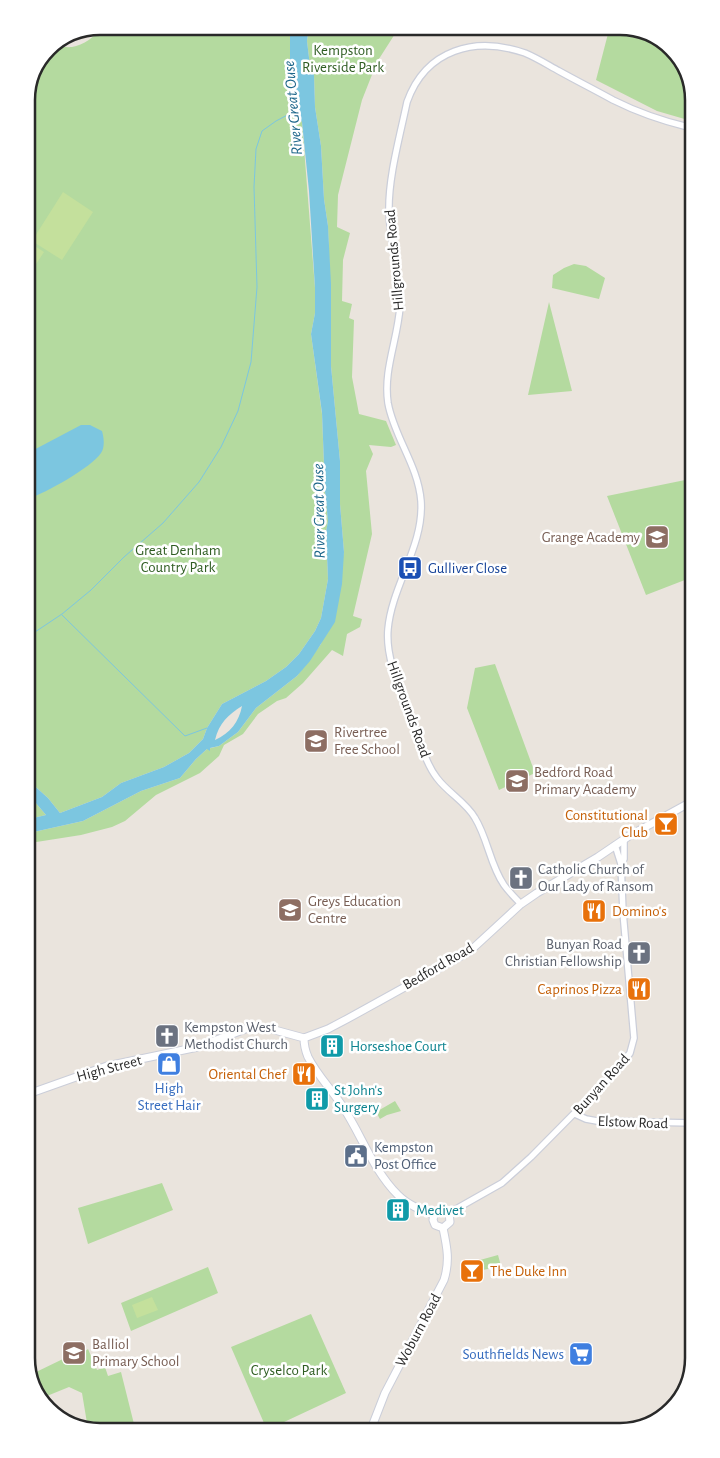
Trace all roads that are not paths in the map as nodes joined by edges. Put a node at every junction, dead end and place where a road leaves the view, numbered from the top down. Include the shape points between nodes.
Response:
1 (685, 126) edge
2 (685, 805) edge
3 (624, 839) junction
4 (615, 845) junction
5 (621, 864) junction
6 (521, 904) junction
7 (304, 1038) junction
8 (35, 1091) edge
9 (575, 1114) junction
10 (685, 1123) edge
11 (448, 1214) junction
12 (434, 1215) junction
13 (443, 1228) junction
14 (373, 1423) edge

1 - 6 street, Hillgrounds Road via 655,118 616,101 528,54 490,46 469,47 442,56 420,76 407,102 389,200 400,303 387,390 391,416 413,470 421,503 417,534 388,625 388,644 393,668 432,772 471,811 498,875
2 - 3 main road, Bedford Road
3 - 4 main road, Bedford Road
3 - 5 street, Bunyan Road
4 - 5 street, Bunyan Road
4 - 6 main road, Bedford Road
5 - 9 street, Bunyan Road via 633,1045 618,1068
6 - 7 main road, Bedford Road via 470,951 328,1029
7 - 8 main road, High Street via 271,1028 248,1028 191,1049 107,1066
7 - 12 main road via 304,1047 311,1062 344,1108 384,1179 404,1201
9 - 10 street, Elstow Road via 598,1121
9 - 11 street, Bunyan Road via 502,1183
11 - 12 main road via 442,1211
11 - 13 main road via 450,1222
12 - 13 main road via 435,1225
13 - 14 main road, Woburn Road via 449,1255 448,1269 385,1393

